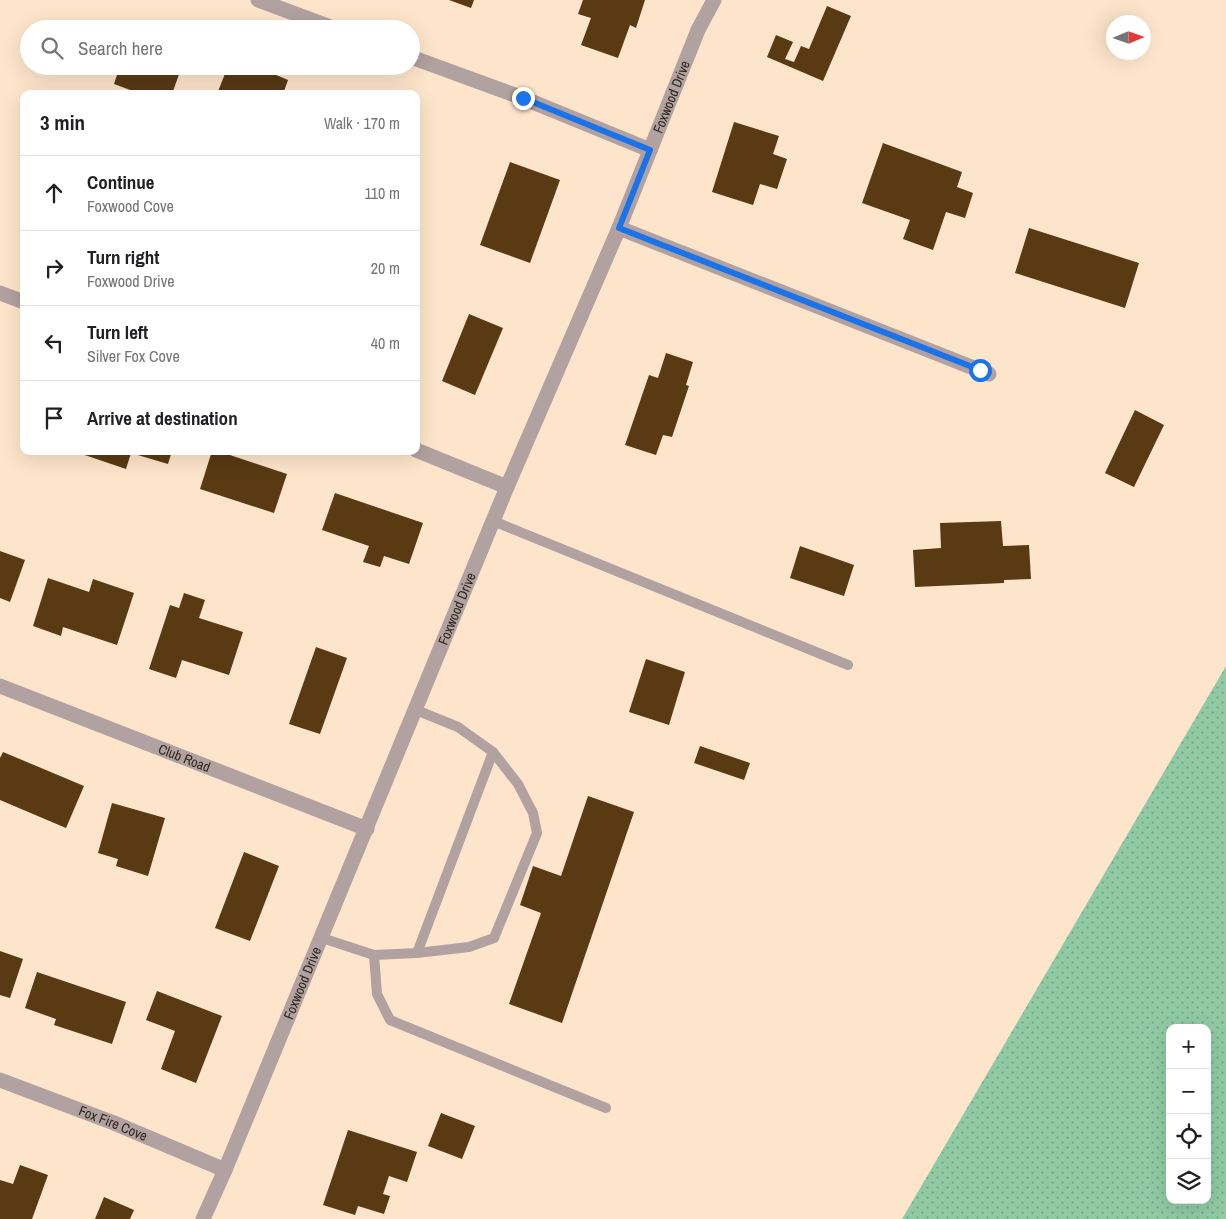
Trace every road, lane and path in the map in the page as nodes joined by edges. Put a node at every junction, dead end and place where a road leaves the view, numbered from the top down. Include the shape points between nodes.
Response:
1 (258, 0) edge
2 (714, 0) edge
3 (312, 20) edge
4 (420, 60) edge
5 (650, 150) junction
6 (619, 228) junction
7 (0, 293) edge
8 (20, 300) edge
9 (989, 374) dead end
10 (420, 452) edge
11 (507, 487) junction
12 (493, 521) junction
13 (848, 664) dead end
14 (0, 686) edge
15 (416, 710) junction
16 (493, 752) junction
17 (367, 829) junction
18 (322, 938) junction
19 (417, 953) junction
20 (374, 955) junction
21 (0, 1080) edge
22 (606, 1108) dead end
23 (225, 1170) junction
24 (203, 1219) edge

1 - 3 street
2 - 5 street, Foxwood Drive via 698,30
4 - 5 street
5 - 6 street, Foxwood Drive
6 - 9 street
6 - 11 street, Foxwood Drive
7 - 8 street
10 - 11 street
11 - 12 street, Foxwood Drive
12 - 13 lane
12 - 15 street, Foxwood Drive
14 - 17 street, Club Road
15 - 16 lane via 458,727
15 - 17 street, Foxwood Drive
16 - 19 lane
16 - 19 lane via 518,784 533,813 537,833 494,938 469,947
17 - 18 street, Foxwood Drive
18 - 20 lane
18 - 23 street, Foxwood Drive
19 - 20 lane
20 - 22 lane via 377,994 390,1020
21 - 23 street, Fox Fire Cove
23 - 24 street, Foxwood Drive

